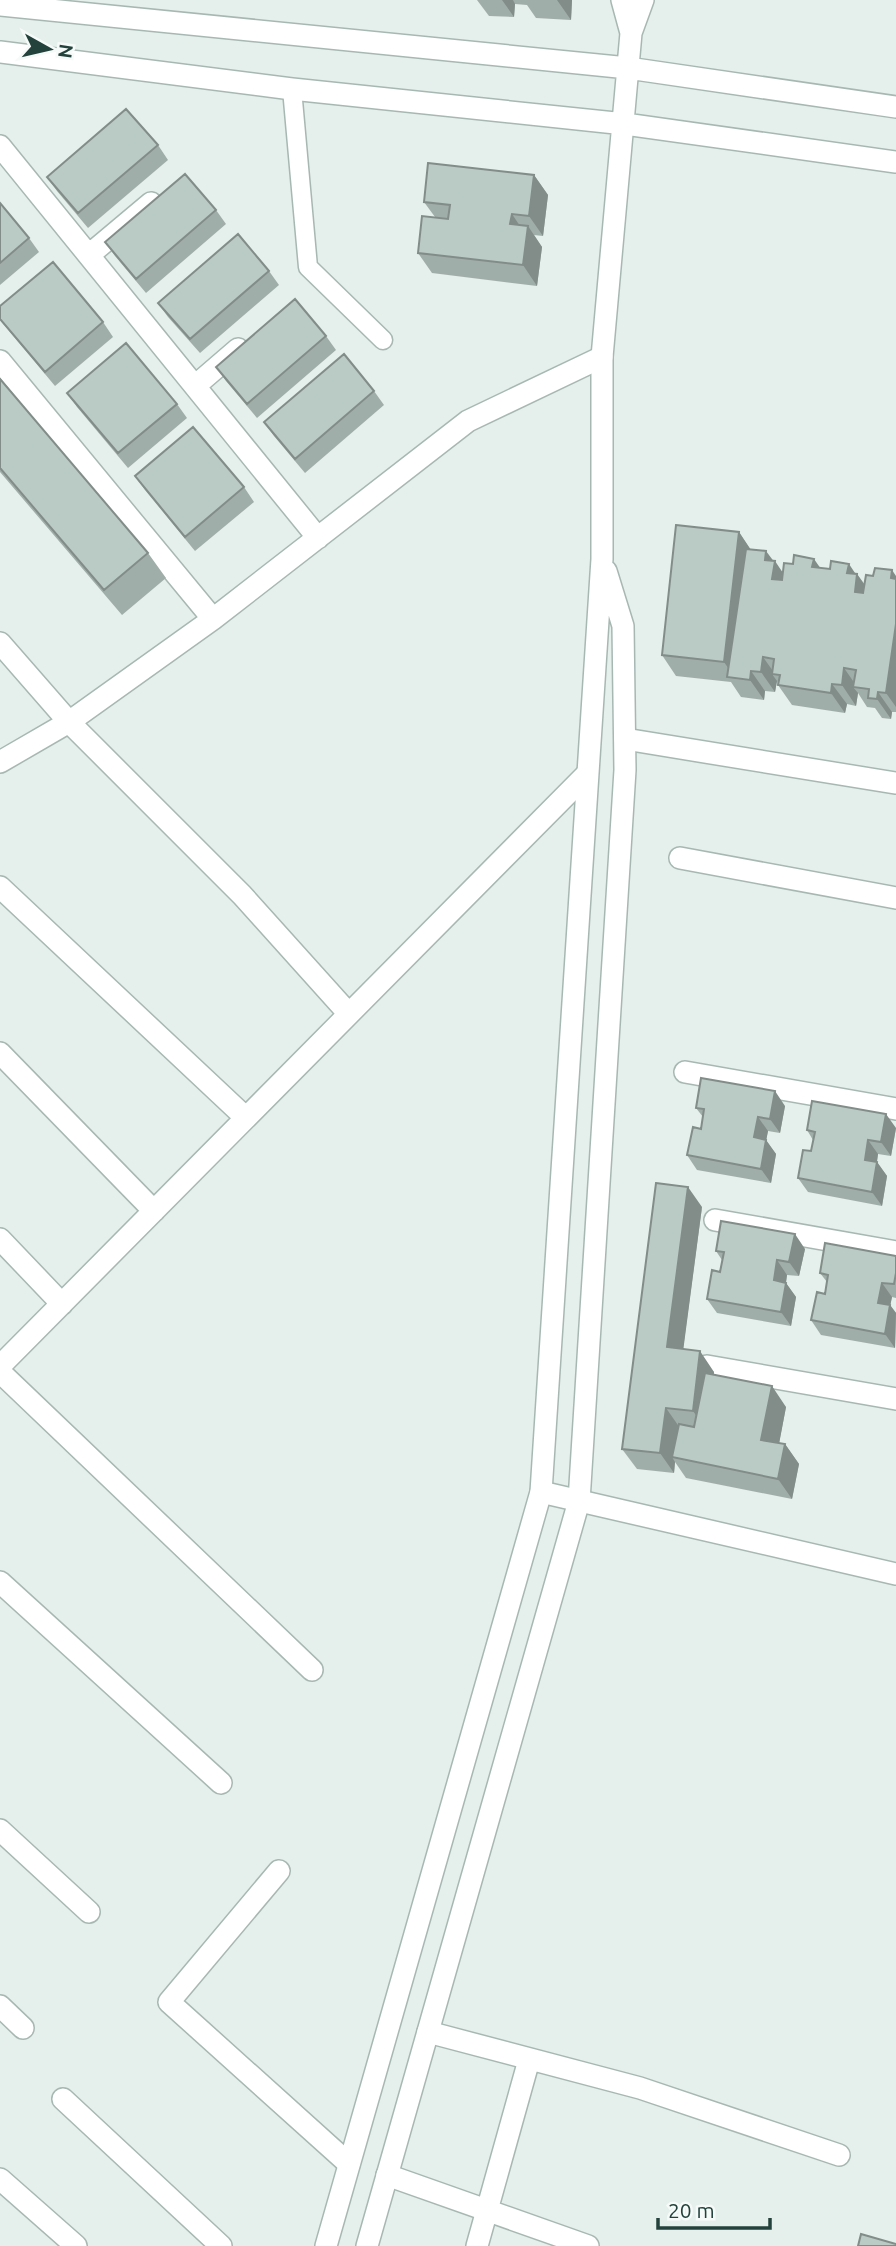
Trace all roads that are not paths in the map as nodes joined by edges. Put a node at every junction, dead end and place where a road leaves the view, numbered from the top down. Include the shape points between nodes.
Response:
1 (622, 0) edge
2 (643, 0) edge
3 (0, 5) edge
4 (631, 33) junction
5 (0, 52) edge
6 (628, 68) junction
7 (292, 89) junction
8 (896, 107) edge
9 (625, 124) junction
10 (0, 146) edge
11 (896, 162) edge
12 (160, 195) edge
13 (89, 255) junction
14 (251, 338) edge
15 (383, 340) dead end
16 (602, 357) junction
17 (0, 361) edge
18 (195, 386) junction
19 (318, 538) junction
20 (602, 559) junction
21 (213, 619) junction
22 (0, 643) edge
23 (69, 722) junction
24 (625, 739) junction
25 (0, 762) edge
26 (586, 775) junction
27 (895, 783) edge
28 (680, 858) dead end
29 (0, 887) edge
30 (896, 898) edge
31 (349, 1014) junction
32 (0, 1053) edge
33 (685, 1072) dead end
34 (896, 1109) edge
35 (246, 1118) junction
36 (154, 1211) junction
37 (715, 1220) dead end
38 (0, 1239) edge
39 (896, 1252) edge
40 (62, 1304) junction
41 (0, 1366) edge
42 (707, 1366) dead end
43 (0, 1372) edge
44 (896, 1399) edge
45 (541, 1492) junction
46 (579, 1501) junction
47 (896, 1574) edge
48 (0, 1582) edge
49 (312, 1670) dead end
50 (221, 1783) dead end
51 (0, 1830) edge
52 (279, 1871) dead end
53 (89, 1912) dead end
54 (0, 2006) edge
55 (23, 2028) dead end
56 (428, 2032) junction
57 (530, 2060) junction
58 (63, 2099) dead end
59 (839, 2155) dead end
60 (349, 2164) junction
61 (387, 2175) junction
62 (0, 2179) edge
63 (486, 2213) junction
64 (76, 2246) edge
65 (221, 2246) edge
66 (326, 2246) edge
67 (367, 2246) edge
68 (477, 2246) edge
69 (588, 2246) edge

1 - 4 street
2 - 4 street
3 - 6 street
4 - 6 street
5 - 7 street
6 - 8 street
6 - 9 street
7 - 9 street
7 - 15 lane via 308,267
9 - 11 street
9 - 16 street
10 - 13 street
12 - 13 street
13 - 18 street
14 - 18 street
16 - 19 street via 468,421
16 - 20 street
17 - 21 street
18 - 19 street
19 - 21 street
20 - 24 street via 623,626
20 - 26 street
21 - 23 street
22 - 23 street
23 - 25 street
23 - 31 street via 242,895
24 - 27 street
24 - 46 street
26 - 31 street
26 - 45 street
28 - 30 street
29 - 35 street
31 - 35 street
32 - 36 street
33 - 34 street
35 - 36 street
36 - 40 street
37 - 39 street
38 - 40 street
40 - 41 street
42 - 44 street
43 - 49 street
45 - 46 street
45 - 60 street
46 - 47 street
46 - 56 street
48 - 50 street
51 - 53 street
52 - 60 street via 169,2002
54 - 55 street
56 - 57 street
56 - 61 street
57 - 59 street via 640,2088
57 - 63 street
58 - 65 street
60 - 66 street
61 - 63 street
61 - 67 street
62 - 64 street
63 - 68 street
63 - 69 street

